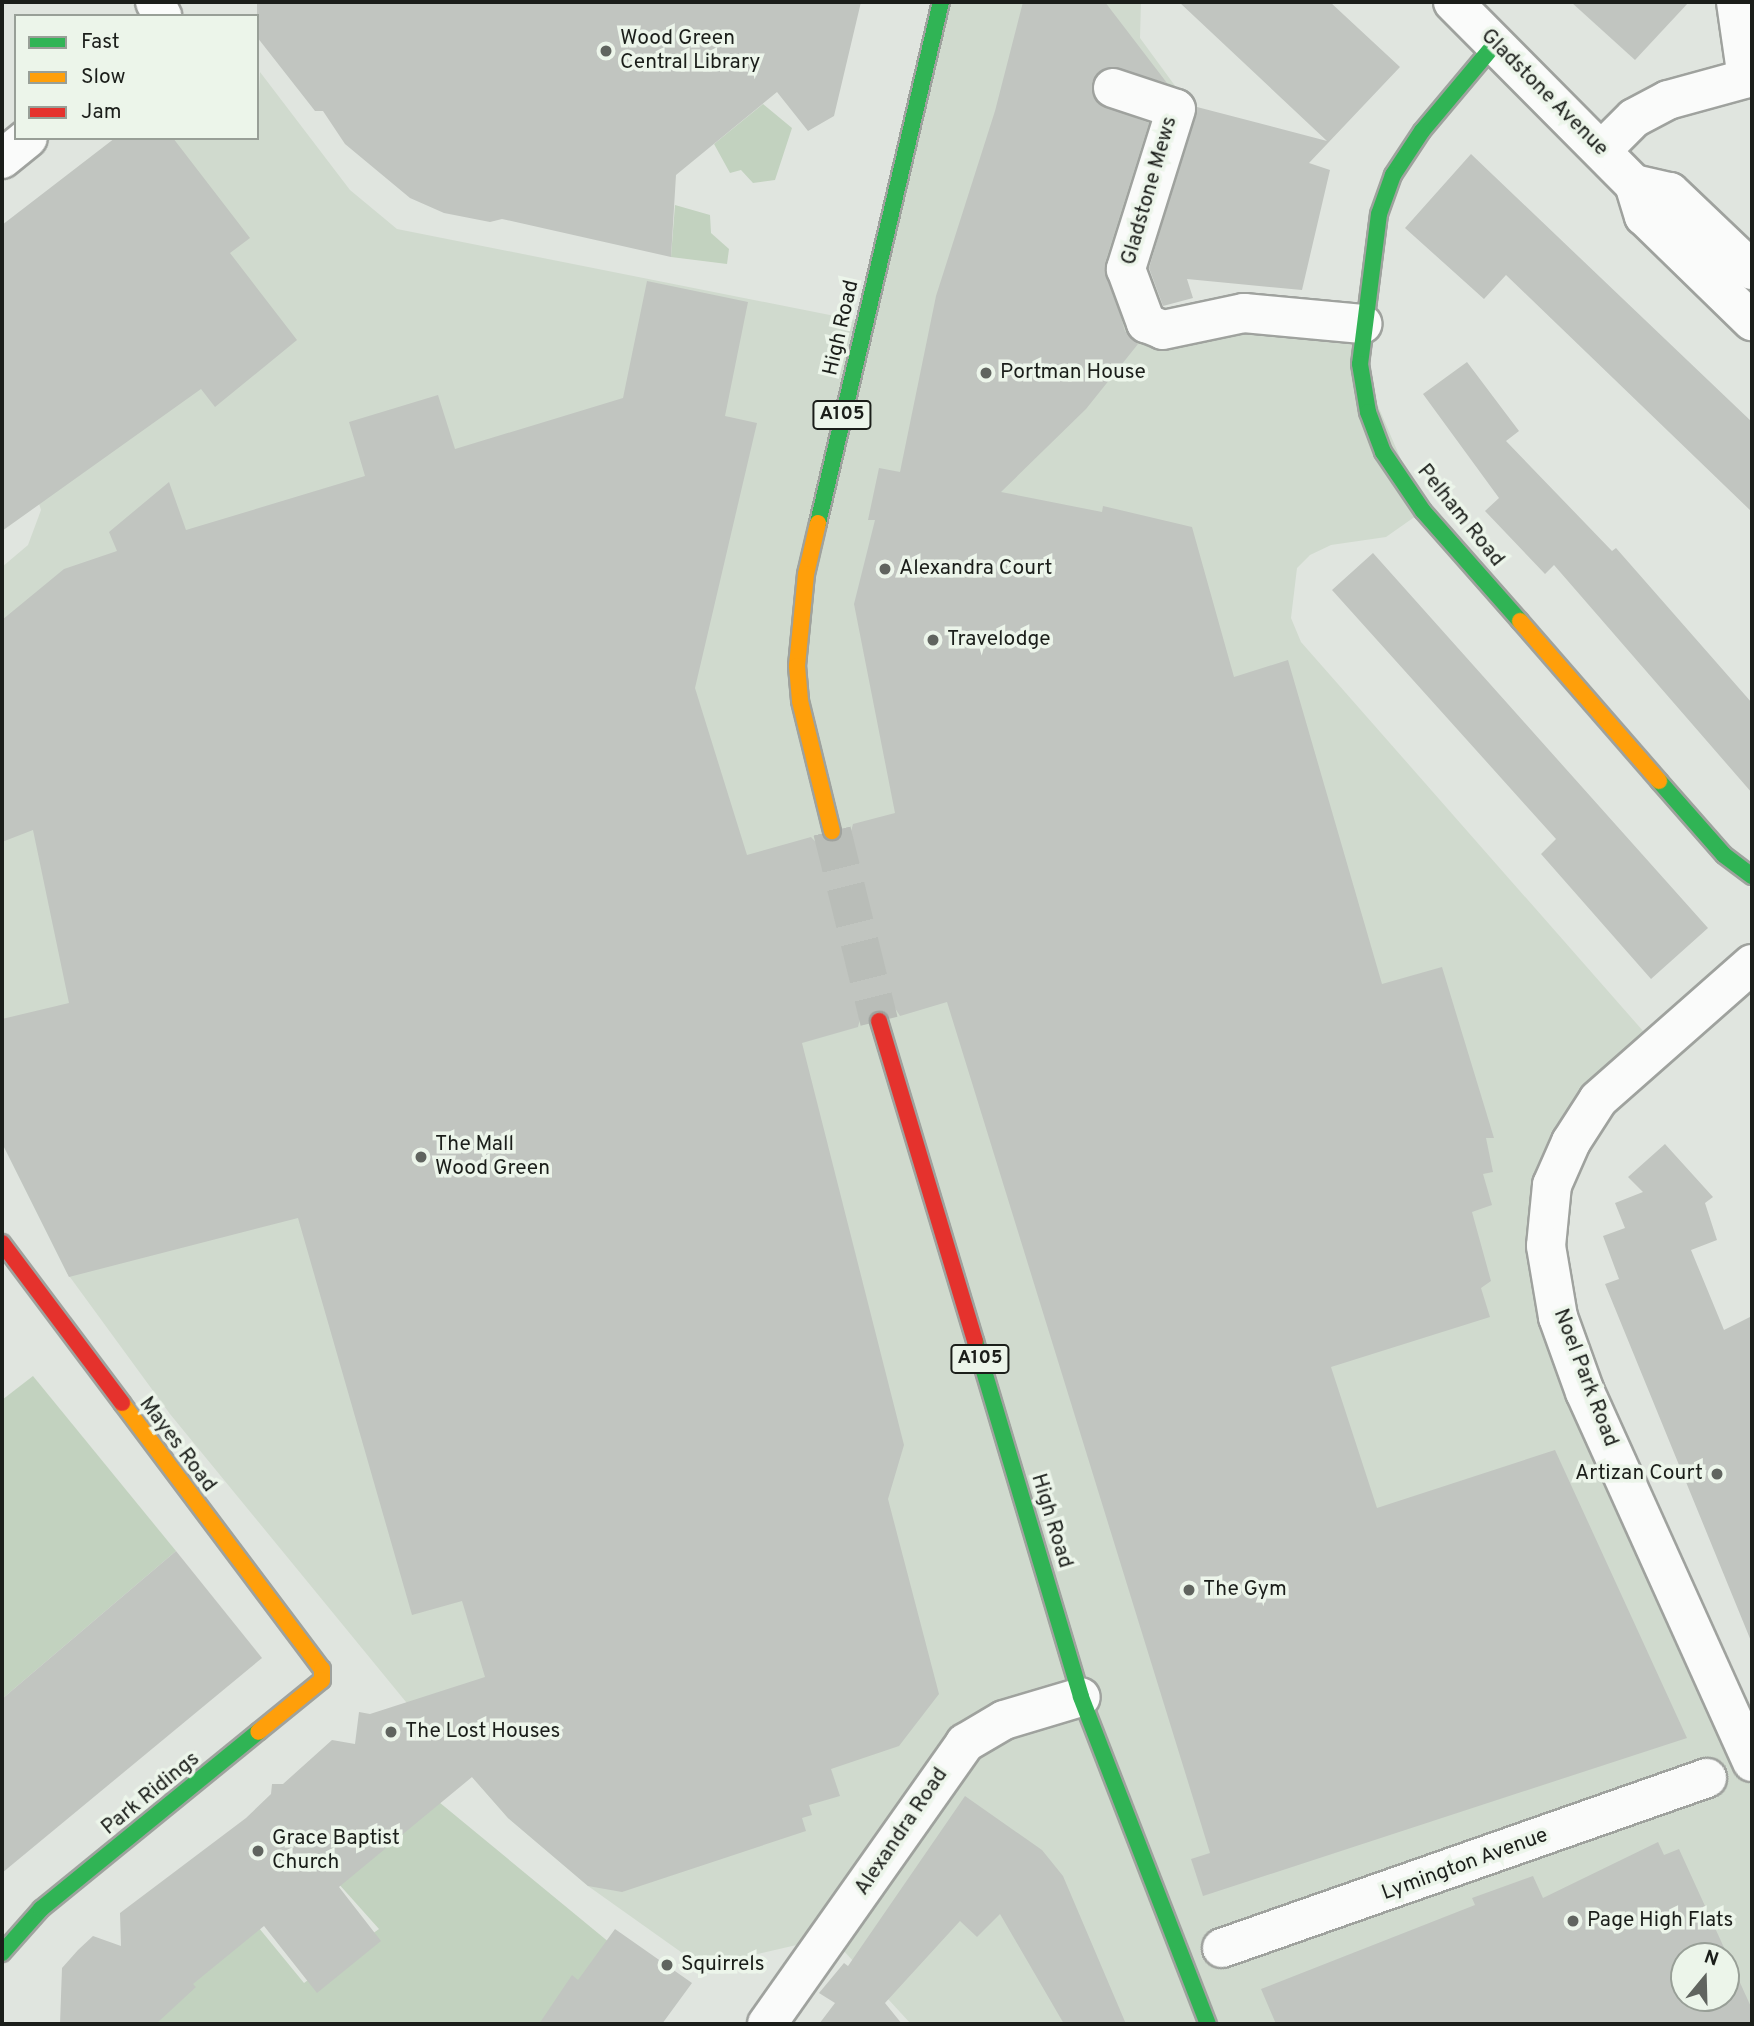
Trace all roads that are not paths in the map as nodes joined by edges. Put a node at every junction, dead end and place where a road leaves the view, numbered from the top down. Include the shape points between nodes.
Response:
1 (941, 2) edge
2 (1428, 2) edge
3 (1453, 2) edge
4 (1736, 2) edge
5 (1494, 44) junction
6 (1750, 78) edge
7 (1113, 88) dead end
8 (26, 140) edge
9 (1602, 150) junction
10 (2, 159) edge
11 (1634, 184) junction
12 (1752, 271) edge
13 (1752, 321) edge
14 (1362, 324) junction
15 (832, 831) tunnel mouth
16 (1752, 876) edge
17 (1752, 964) edge
18 (879, 1021) tunnel mouth
19 (2, 1243) edge
20 (322, 1670) joint
21 (1081, 1697) junction
22 (1752, 1762) edge
23 (1707, 1778) dead end
24 (1222, 1948) dead end
25 (2, 1953) edge
26 (767, 2024) edge
27 (1208, 2024) edge

1 - 15 street, High Road / A105 via 806,574 797,666 800,701
2 - 3 street, Gladstone Avenue
3 - 5 street, Gladstone Avenue
4 - 6 street
5 - 9 street, Gladstone Avenue
5 - 14 street, Pelham Road via 1422,131 1393,175 1376,227
6 - 9 street via 1668,100 1634,118
7 - 14 street, Gladstone Mews via 1176,109 1125,269 1146,323 1163,330 1244,313
8 - 10 street
9 - 11 street, Gladstone Avenue
11 - 12 street via 1670,192
11 - 13 street, Gladstone Avenue via 1644,216
14 - 16 street, Pelham Road via 1360,364 1368,412 1383,452 1423,512 1724,855
17 - 22 street, Noel Park Road via 1598,1101 1571,1142 1552,1185 1546,1246 1558,1317 1586,1392
18 - 21 street, High Road / A105
19 - 20 street, Mayes Road
20 - 25 street, Park Ridings via 316,1688 41,1909
21 - 26 street, Alexandra Road via 1004,1720 965,1743
21 - 27 street, High Road / A105
23 - 24 street, Lymington Avenue

